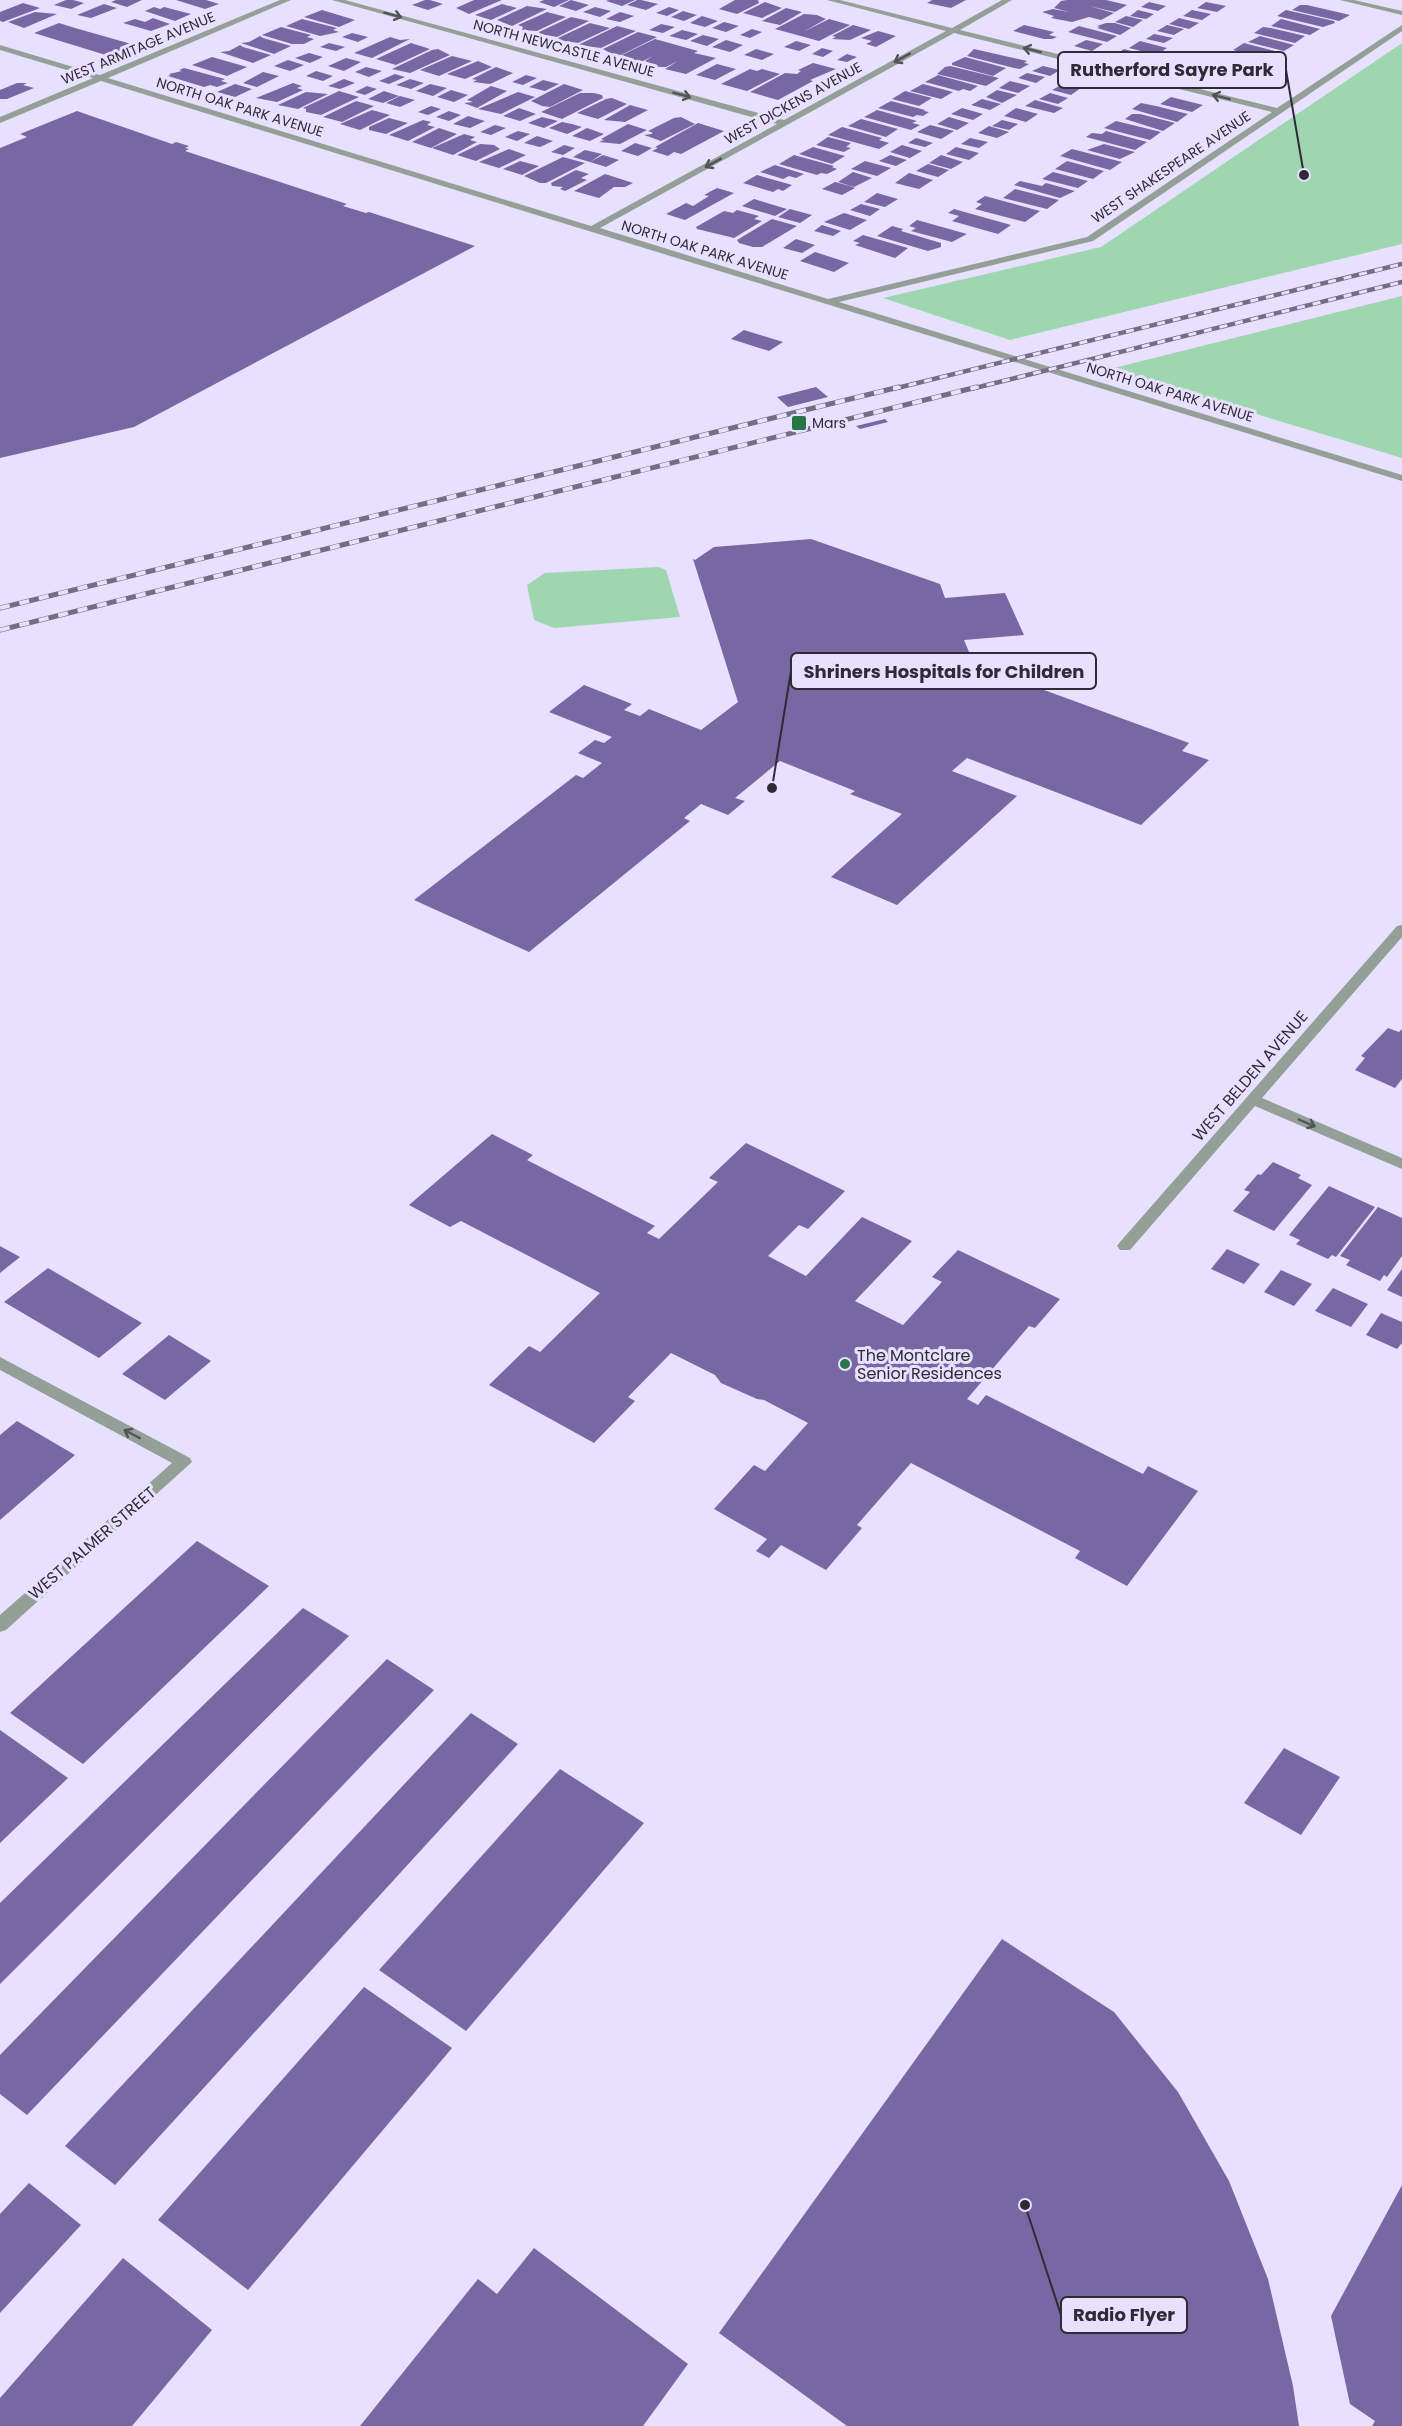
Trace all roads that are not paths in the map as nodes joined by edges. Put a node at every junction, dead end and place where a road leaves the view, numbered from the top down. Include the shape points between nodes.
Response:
1 (287, 0) edge
2 (336, 0) edge
3 (831, 0) edge
4 (1008, 0) edge
5 (1344, 0) edge
6 (1402, 13) edge
7 (1402, 27) edge
8 (953, 30) junction
9 (0, 47) edge
10 (101, 78) junction
11 (1278, 111) junction
12 (0, 120) edge
13 (785, 123) junction
14 (592, 229) junction
15 (828, 302) junction
16 (1402, 478) edge
17 (1402, 929) edge
18 (1253, 1100) junction
19 (1402, 1164) edge
20 (1125, 1246) dead end
21 (0, 1363) edge
22 (0, 1624) edge

1 - 10 street, WEST ARMITAGE AVENUE
2 -> 13 street, NORTH NEWCASTLE AVENUE
3 - 8 street
4 - 8 street, WEST DICKENS AVENUE
5 - 6 street
7 - 11 street, WEST SHAKESPEARE AVENUE
11 -> 8 street
8 -> 13 street, WEST DICKENS AVENUE
9 - 10 street, NORTH OAK PARK AVENUE
10 - 12 street, WEST ARMITAGE AVENUE
10 - 14 street, NORTH OAK PARK AVENUE
11 - 15 street, WEST SHAKESPEARE AVENUE via 1090,238
13 -> 14 street, WEST DICKENS AVENUE
14 - 15 street, NORTH OAK PARK AVENUE
15 - 16 street, NORTH OAK PARK AVENUE
17 - 18 street, WEST BELDEN AVENUE
18 -> 19 street
18 - 20 street, WEST BELDEN AVENUE
22 -> 21 street, WEST PALMER STREET via 184,1462

